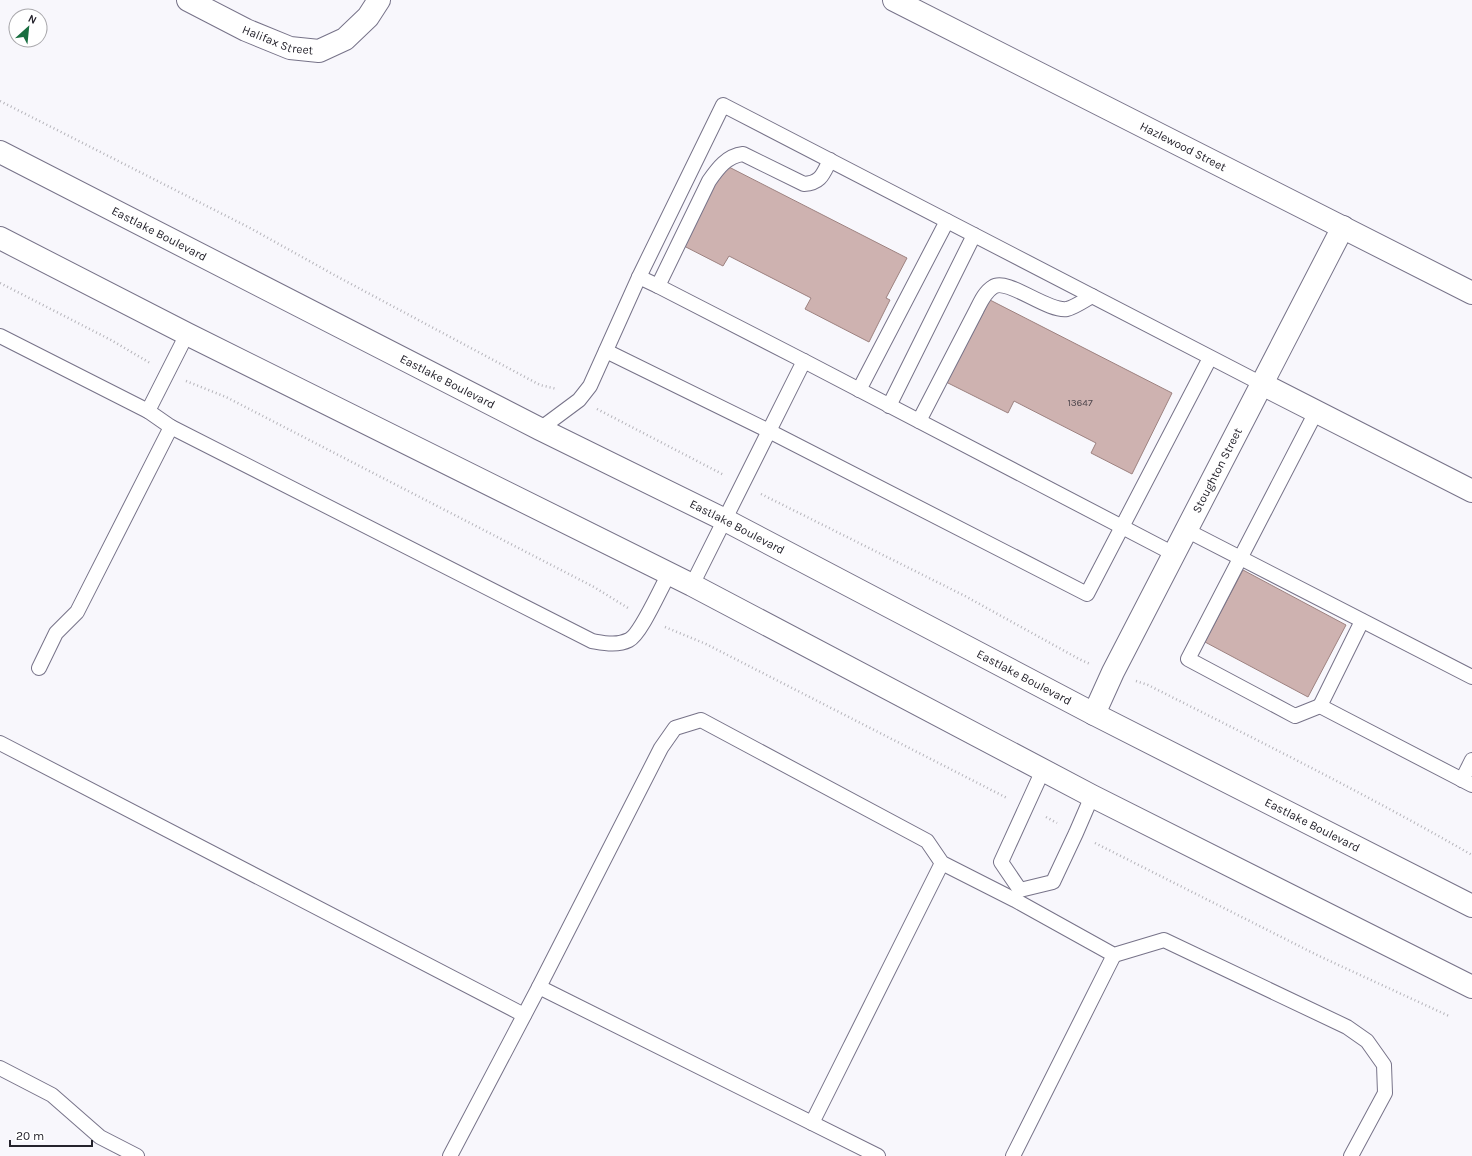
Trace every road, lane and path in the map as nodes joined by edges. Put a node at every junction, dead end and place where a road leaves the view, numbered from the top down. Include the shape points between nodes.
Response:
1 (188, 0) edge
2 (379, 0) edge
3 (894, 0) edge
4 (0, 101) edge
5 (0, 152) edge
6 (830, 160) junction
7 (947, 221) junction
8 (1342, 227) junction
9 (974, 235) junction
10 (0, 238) edge
11 (639, 277) junction
12 (0, 283) edge
13 (658, 286) junction
14 (1472, 293) edge
15 (1092, 296) junction
16 (187, 334) junction
17 (0, 336) edge
18 (606, 351) junction
19 (1210, 358) junction
20 (144, 360) dead end
21 (804, 361) junction
22 (186, 381) dead end
23 (1262, 384) junction
24 (859, 390) junction
25 (579, 400) junction
26 (889, 406) junction
27 (148, 411) junction
28 (1316, 412) junction
29 (919, 421) junction
30 (171, 427) junction
31 (540, 429) junction
32 (769, 431) junction
33 (720, 473) dead end
34 (1472, 491) edge
35 (770, 498) dead end
36 (725, 520) junction
37 (1123, 527) junction
38 (1186, 530) junction
39 (1174, 554) junction
40 (1240, 558) junction
41 (669, 574) junction
42 (692, 585) junction
43 (626, 606) dead end
44 (1362, 620) junction
45 (666, 627) dead end
46 (1079, 659) dead end
47 (39, 668) dead end
48 (1472, 677) edge
49 (1148, 685) dead end
50 (1320, 706) junction
51 (1094, 714) junction
52 (0, 743) edge
53 (1472, 760) edge
54 (1043, 770) junction
55 (1467, 783) edge
56 (1092, 796) junction
57 (1026, 807) junction
58 (1076, 833) junction
59 (1472, 855) edge
60 (942, 863) junction
61 (1018, 895) junction
62 (1472, 906) edge
63 (1114, 955) junction
64 (539, 986) junction
65 (1472, 987) edge
66 (524, 1015) junction
67 (1449, 1016) dead end
68 (0, 1068) edge
69 (812, 1123) junction
70 (137, 1156) edge
71 (450, 1156) edge
72 (878, 1156) edge
73 (1014, 1156) edge
74 (1351, 1156) edge

1 - 2 main road, Halifax Street via 246,30 290,48 319,51 345,39 368,17
3 - 8 main road, Hazlewood Street
4 - 25 path via 250,228 540,385 560,390
5 - 31 main road, Eastlake Boulevard
6 - 7 lane
6 - 11 lane via 723,105
6 - 13 lane via 820,178 813,183 804,184 743,154 734,155 720,165 709,181
7 - 9 lane
7 - 24 lane
8 - 14 main road, Hazlewood Street
8 - 23 main road, Stoughton Street
9 - 15 lane
9 - 26 lane
10 - 16 main road
11 - 13 lane
11 - 18 lane
12 - 20 path
13 - 21 lane
15 - 19 lane
15 - 29 lane via 1068,309 1056,308 1006,285 994,286 985,294
16 - 27 lane
16 - 41 main road
17 - 27 lane
18 - 25 lane via 590,386
18 - 32 lane
19 - 23 lane
19 - 37 lane
21 - 24 lane
21 - 32 lane
22 - 43 path via 240,405 594,587
23 - 28 main road
23 - 38 main road, Stoughton Street
24 - 26 lane
25 - 31 lane
25 - 33 path
26 - 29 lane
27 - 30 lane
28 - 34 main road
28 - 40 lane
29 - 37 lane
30 - 41 lane via 592,641 611,644 629,640 638,630
30 - 47 lane via 77,612 56,632
31 - 36 main road, Eastlake Boulevard
32 - 36 lane
32 - 37 lane via 1087,594
35 - 46 path via 965,596
36 - 42 lane
36 - 51 main road, Eastlake Boulevard
37 - 39 lane
38 - 39 main road, Stoughton Street
38 - 40 lane
39 - 51 main road, Stoughton Street
40 - 44 lane
40 - 50 lane via 1188,659 1295,716
41 - 42 main road
42 - 54 main road
44 - 48 lane
44 - 50 lane
45 - 57 path via 706,644
49 - 59 path via 1387,807
50 - 55 lane
51 - 62 main road, Eastlake Boulevard
52 - 66 lane
53 - 55 lane
54 - 56 main road
54 - 57 lane
56 - 58 lane
56 - 65 main road
57 - 58 path
57 - 61 lane via 1001,862
58 - 61 lane via 1053,882
58 - 67 path via 1319,956
60 - 61 lane
60 - 64 lane via 927,841 701,720 675,728 661,748
60 - 69 lane
61 - 63 lane
63 - 73 lane
63 - 74 lane via 1164,940 1347,1027 1367,1041 1384,1065 1385,1093
64 - 66 lane
64 - 69 lane
66 - 71 lane
68 - 70 lane via 52,1095 100,1137
69 - 72 lane

